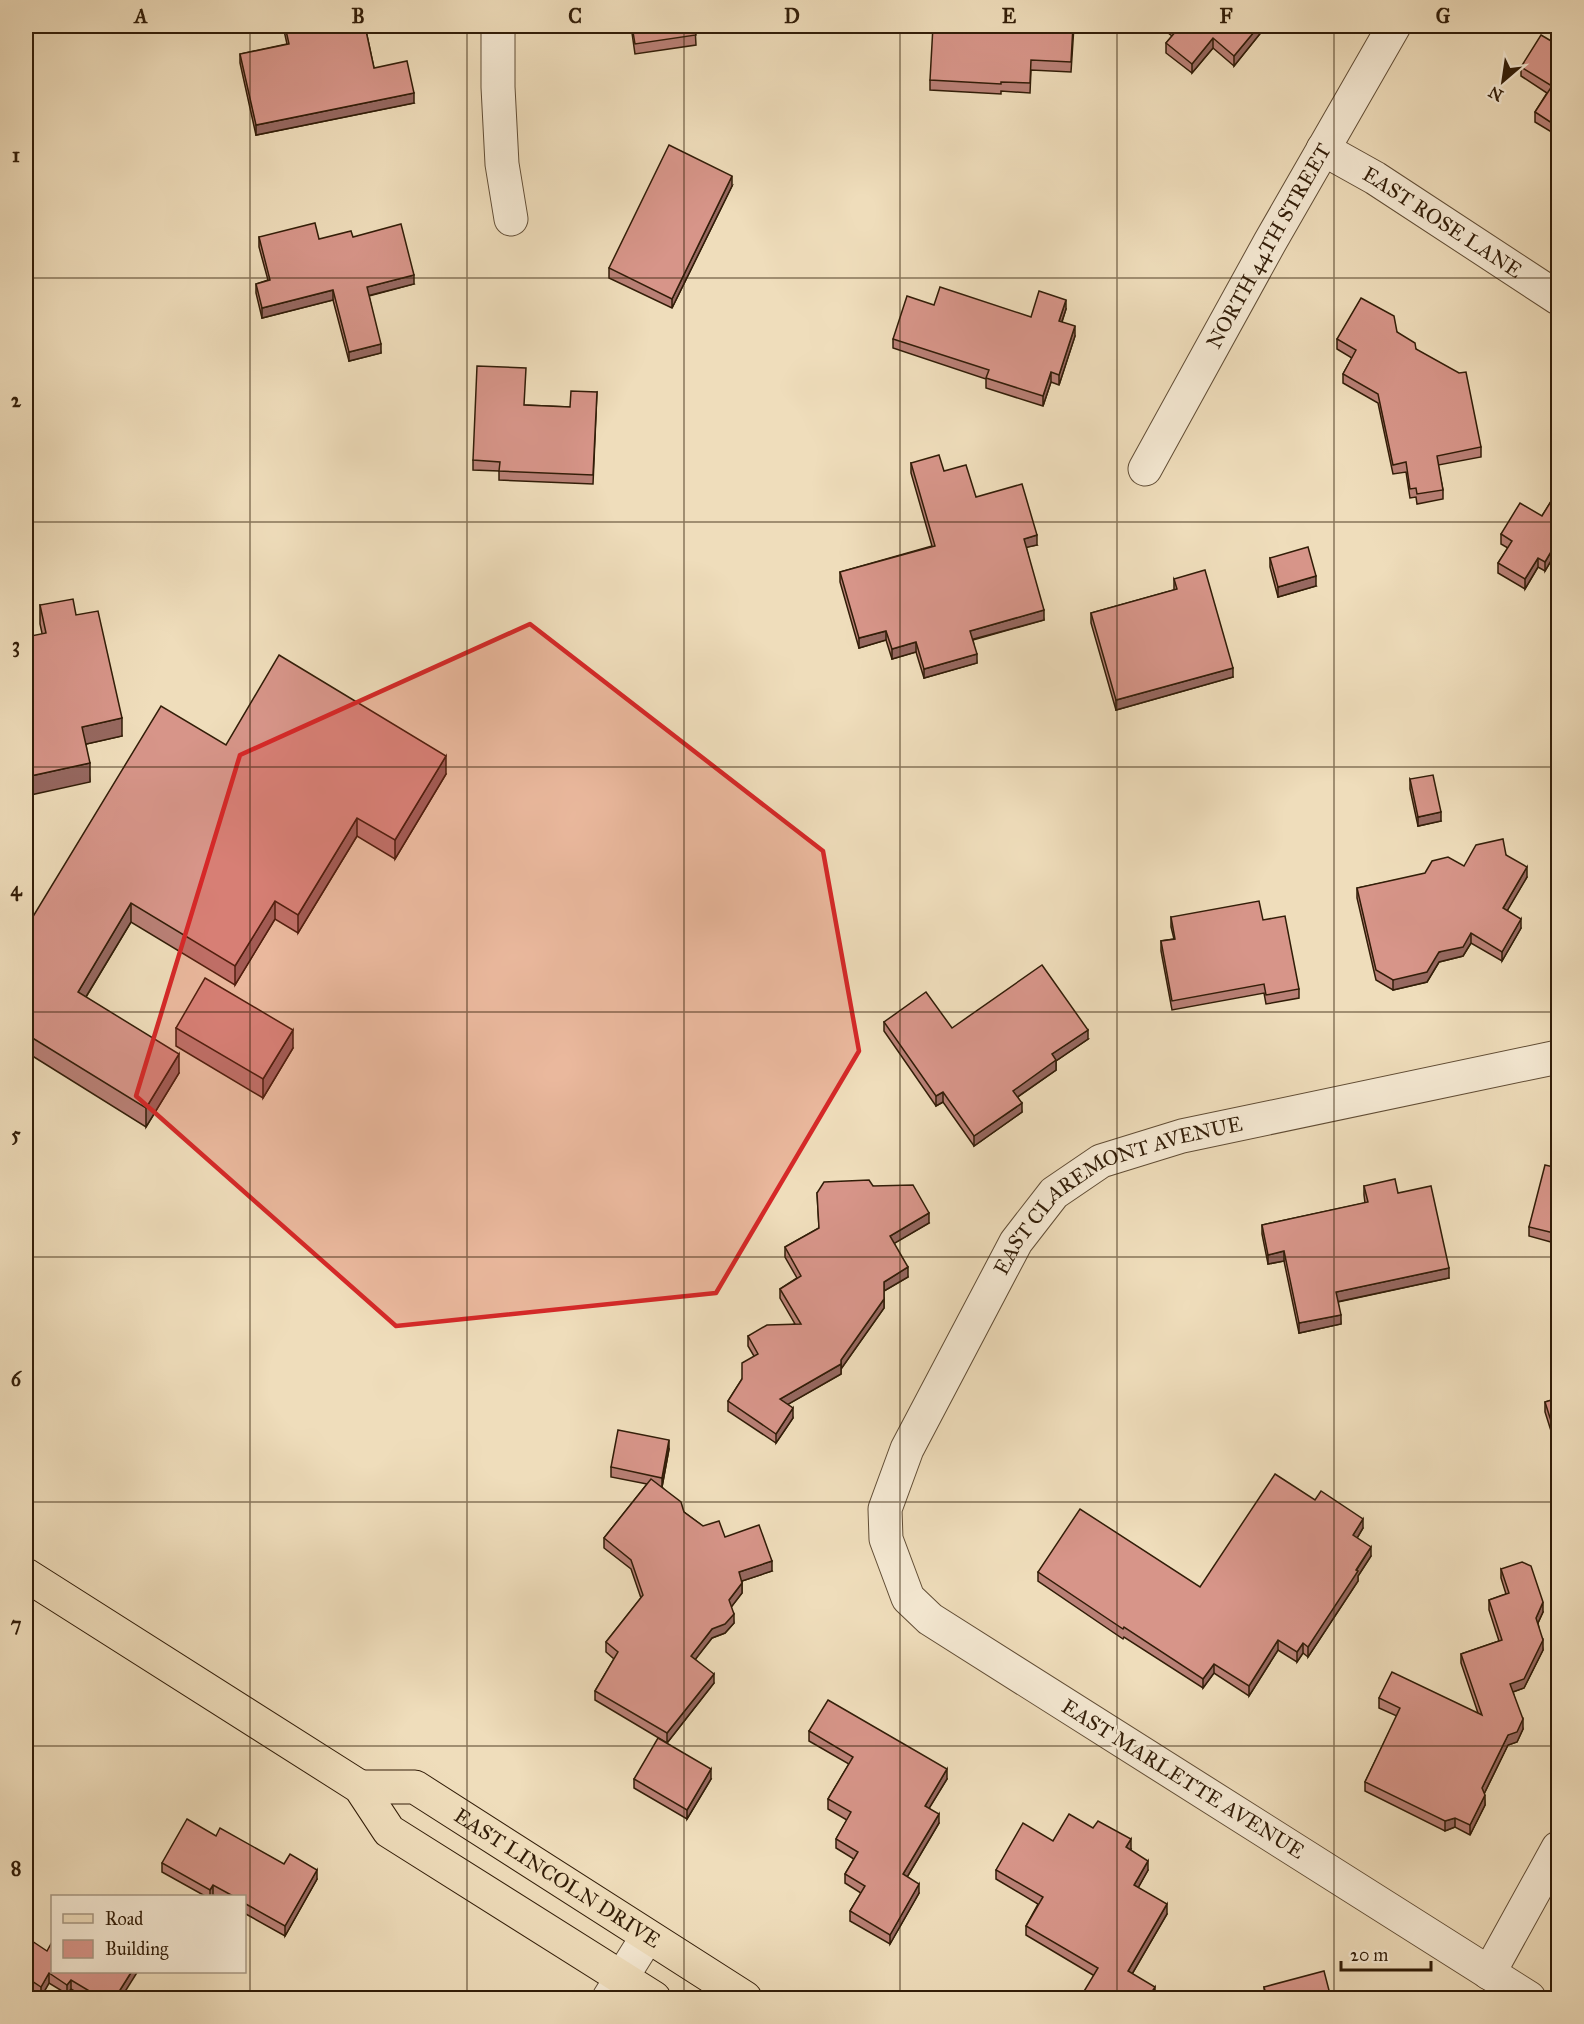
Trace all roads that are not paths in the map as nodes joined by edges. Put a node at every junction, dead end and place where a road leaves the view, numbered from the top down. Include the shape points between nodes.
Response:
1 (500, 26) edge
2 (1394, 26) edge
3 (1323, 149) junction
4 (512, 219) dead end
5 (1558, 298) edge
6 (1145, 469) dead end
7 (1558, 1057) edge
8 (896, 1567) joint
9 (26, 1575) edge
10 (360, 1787) junction
11 (1558, 1848) edge
12 (647, 1937) junction
13 (1489, 1973) junction
14 (616, 1988) edge
15 (654, 1998) edge
16 (745, 1998) edge
17 (1529, 1998) edge

1 - 4 street via 502,153
2 - 3 street, NORTH 44TH STREET
3 - 5 street, EAST ROSE LANE via 1375,178
3 - 6 street, NORTH 44TH STREET
7 - 8 street, EAST CLAREMONT AVENUE via 1182,1137 1101,1161 1054,1193 1016,1242 907,1449 885,1509 886,1539
8 - 13 street, EAST MARLETTE AVENUE via 908,1598 930,1619
9 - 10 main road
10 - 12 main road, EAST LINCOLN DRIVE via 415,1787
10 - 14 main road via 388,1831
11 - 13 street
12 - 14 street
12 - 16 main road, EAST LINCOLN DRIVE
13 - 17 street, EAST MARLETTE AVENUE
14 - 15 main road

